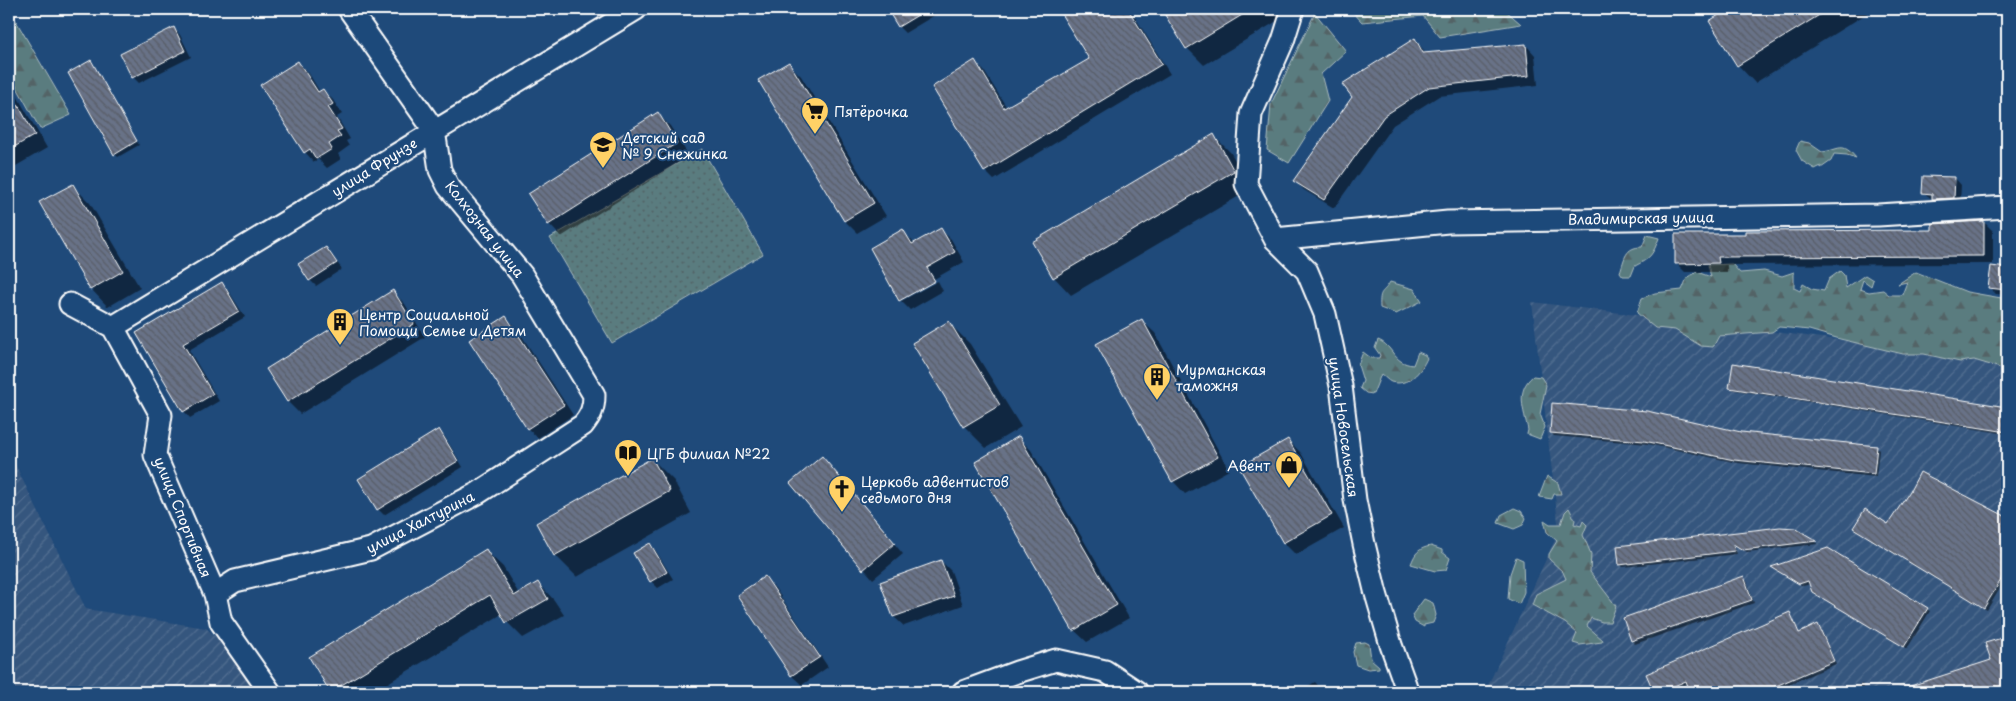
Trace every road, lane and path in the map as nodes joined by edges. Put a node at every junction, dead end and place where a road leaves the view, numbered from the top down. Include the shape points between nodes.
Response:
1 (349, 9) edge
2 (636, 9) edge
3 (1293, 9) edge
4 (434, 130) junction
5 (2007, 207) edge
6 (1275, 240) junction
7 (70, 304) dead end
8 (113, 327) junction
9 (583, 425) joint
10 (215, 594) junction
11 (270, 692) edge
12 (962, 692) edge
13 (1137, 692) edge
14 (1406, 692) edge

1 - 4 street, Колхозная улица
2 - 4 street, улица Фрунзе
3 - 6 street, улица Новосельская via 1283,41 1251,114 1246,184
4 - 8 street, улица Фрунзе
4 - 9 street, Колхозная улица via 440,170 448,186 522,275 594,395 594,407
5 - 6 street, Владимирская улица via 1878,215 1448,222
6 - 14 street, улица Новосельская via 1307,271 1325,314 1341,386 1355,500 1375,590
7 - 8 street
8 - 10 street, улица Спортивная via 161,415 155,455
9 - 10 street, улица Халтурина via 478,493 371,549 235,581
10 - 11 street, улица Спортивная via 221,622
12 - 13 street via 1056,660 1106,671

